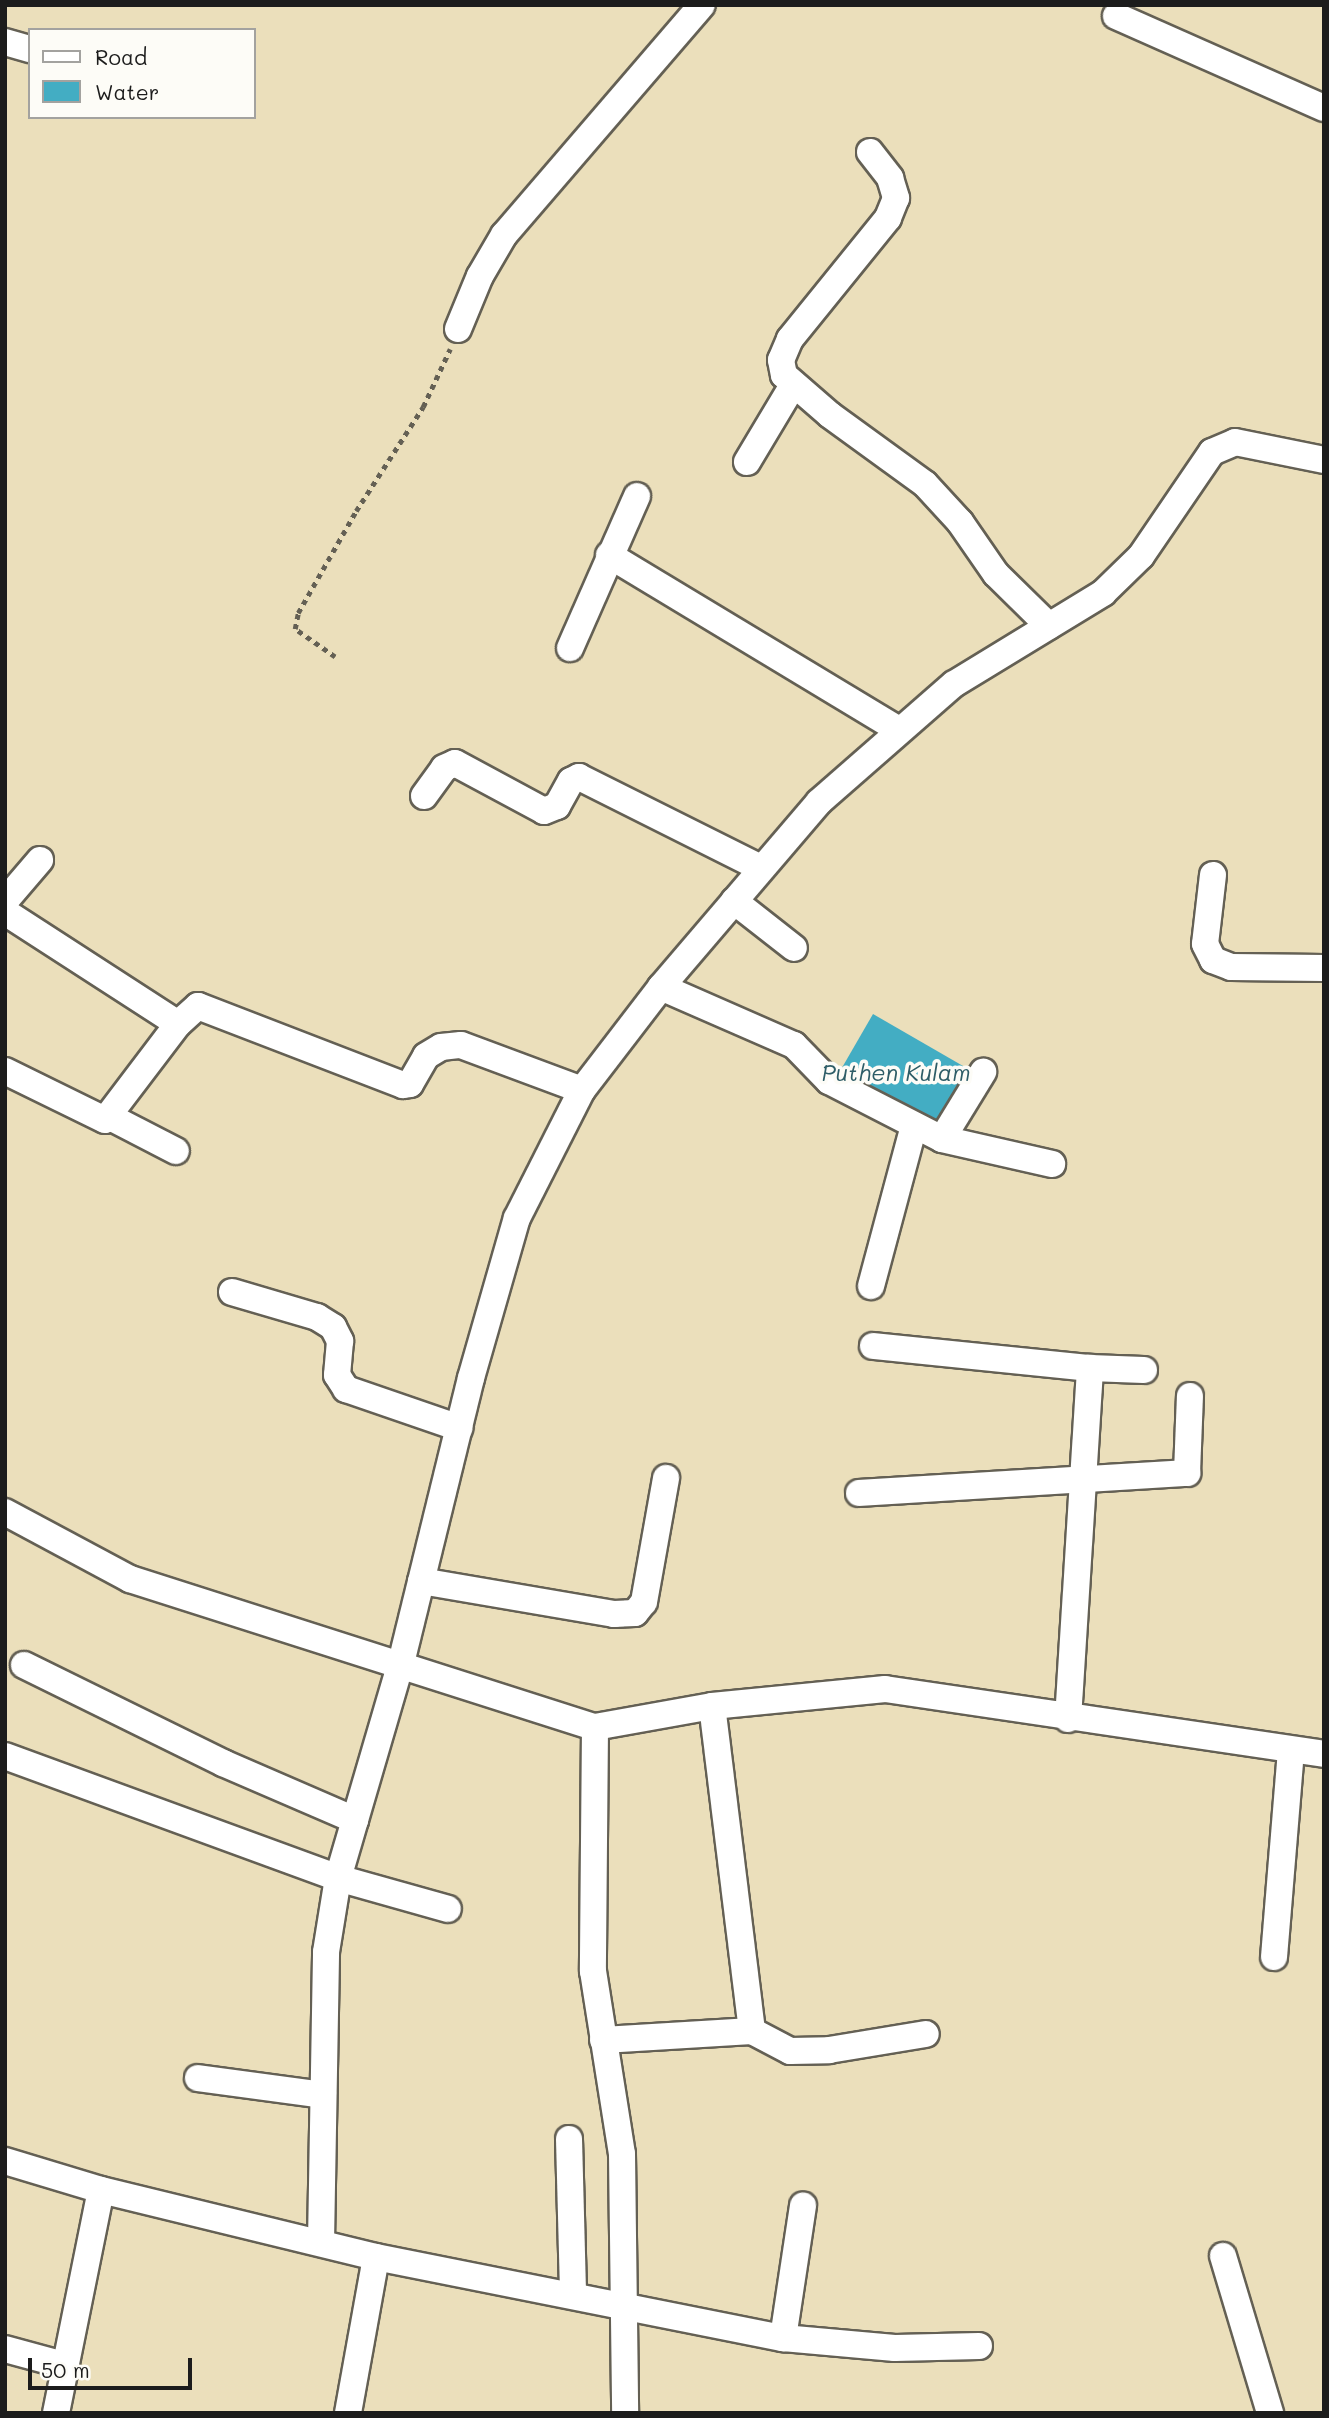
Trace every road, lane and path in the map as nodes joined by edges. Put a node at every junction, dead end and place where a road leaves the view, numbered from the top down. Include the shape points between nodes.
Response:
1 (702, 5) edge
2 (1116, 16) dead end
3 (5, 42) edge
4 (28, 48) edge
5 (1324, 108) edge
6 (870, 152) dead end
7 (458, 329) joint
8 (793, 385) junction
9 (1324, 460) edge
10 (747, 462) dead end
11 (637, 496) dead end
12 (609, 555) junction
13 (1049, 626) junction
14 (570, 648) dead end
15 (335, 657) dead end
16 (898, 729) junction
17 (424, 796) dead end
18 (40, 860) dead end
19 (761, 868) junction
20 (1213, 875) dead end
21 (5, 901) edge
22 (734, 901) junction
23 (5, 912) edge
24 (794, 948) dead end
25 (1324, 968) edge
26 (661, 987) junction
27 (178, 1024) junction
28 (5, 1071) edge
29 (983, 1072) dead end
30 (582, 1090) junction
31 (110, 1117) junction
32 (914, 1126) junction
33 (942, 1139) junction
34 (176, 1151) dead end
35 (1052, 1164) dead end
36 (871, 1286) dead end
37 (232, 1292) dead end
38 (873, 1346) dead end
39 (1090, 1368) junction
40 (1144, 1370) dead end
41 (1190, 1396) dead end
42 (458, 1428) junction
43 (1086, 1477) junction
44 (666, 1478) dead end
45 (859, 1493) dead end
46 (5, 1512) edge
47 (421, 1581) junction
48 (401, 1663) junction
49 (24, 1665) dead end
50 (712, 1706) junction
51 (1068, 1719) junction
52 (595, 1727) junction
53 (1291, 1751) junction
54 (1324, 1754) edge
55 (5, 1756) edge
56 (355, 1819) junction
57 (338, 1878) junction
58 (448, 1909) dead end
59 (1273, 1957) dead end
60 (752, 2031) junction
61 (926, 2034) dead end
62 (603, 2040) junction
63 (198, 2078) dead end
64 (323, 2095) junction
65 (569, 2138) dead end
66 (5, 2161) edge
67 (101, 2190) junction
68 (803, 2205) dead end
69 (321, 2242) junction
70 (1223, 2256) dead end
71 (376, 2257) junction
72 (573, 2294) junction
73 (627, 2305) junction
74 (783, 2337) junction
75 (979, 2346) dead end
76 (5, 2349) edge
77 (64, 2365) junction
78 (56, 2413) edge
79 (348, 2413) edge
80 (625, 2413) edge
81 (1270, 2413) edge

1 - 7 street via 504,235 480,276
2 - 5 street
3 - 4 street
6 - 8 street via 890,178 896,198 888,218 790,339 781,360 784,375
7 - 15 path via 423,407 298,613 295,629
8 - 10 street
8 - 13 street via 925,484 960,522 996,574
9 - 13 street via 1235,442 1212,452 1141,556 1103,593
11 - 12 street
12 - 14 street
12 - 16 street
13 - 16 street via 954,684
16 - 19 street via 820,802
17 - 19 street via 444,768 455,762 544,811 557,806 571,781 579,777
18 - 21 street
19 - 22 street
20 - 25 street via 1205,944 1213,960 1231,967
22 - 24 street
22 - 26 street
23 - 27 street
26 - 30 street
26 - 32 street via 794,1045 829,1081
27 - 30 street via 198,1006 403,1085 410,1084 426,1056 441,1047 461,1045
27 - 31 street
28 - 31 street via 105,1120
29 - 33 street
30 - 42 street via 517,1218
31 - 34 street
32 - 33 street
32 - 36 street
33 - 35 street
37 - 42 street via 317,1317 333,1327 340,1341 337,1375 346,1389
38 - 39 street
39 - 40 street
39 - 43 street
41 - 43 street via 1187,1473
42 - 47 street
43 - 45 street
43 - 51 street
44 - 47 street via 644,1602 635,1614
46 - 48 street via 130,1578
47 - 48 street
48 - 52 street
48 - 56 street
49 - 56 street via 223,1763
50 - 51 street via 885,1689
50 - 52 street
50 - 60 street
51 - 53 street
52 - 62 street via 593,1971
53 - 54 street
53 - 59 street
55 - 57 street
56 - 57 street
57 - 58 street
57 - 64 street via 326,1952
60 - 61 street via 790,2051 829,2050
60 - 62 street
62 - 73 street via 622,2154
63 - 64 street
64 - 69 street
65 - 72 street
66 - 67 street
67 - 69 street
67 - 77 street
68 - 74 street
69 - 71 street
70 - 81 street
71 - 72 street
71 - 79 street
72 - 73 street
73 - 74 street
73 - 80 street
74 - 75 street via 895,2348
76 - 77 street
77 - 78 street

